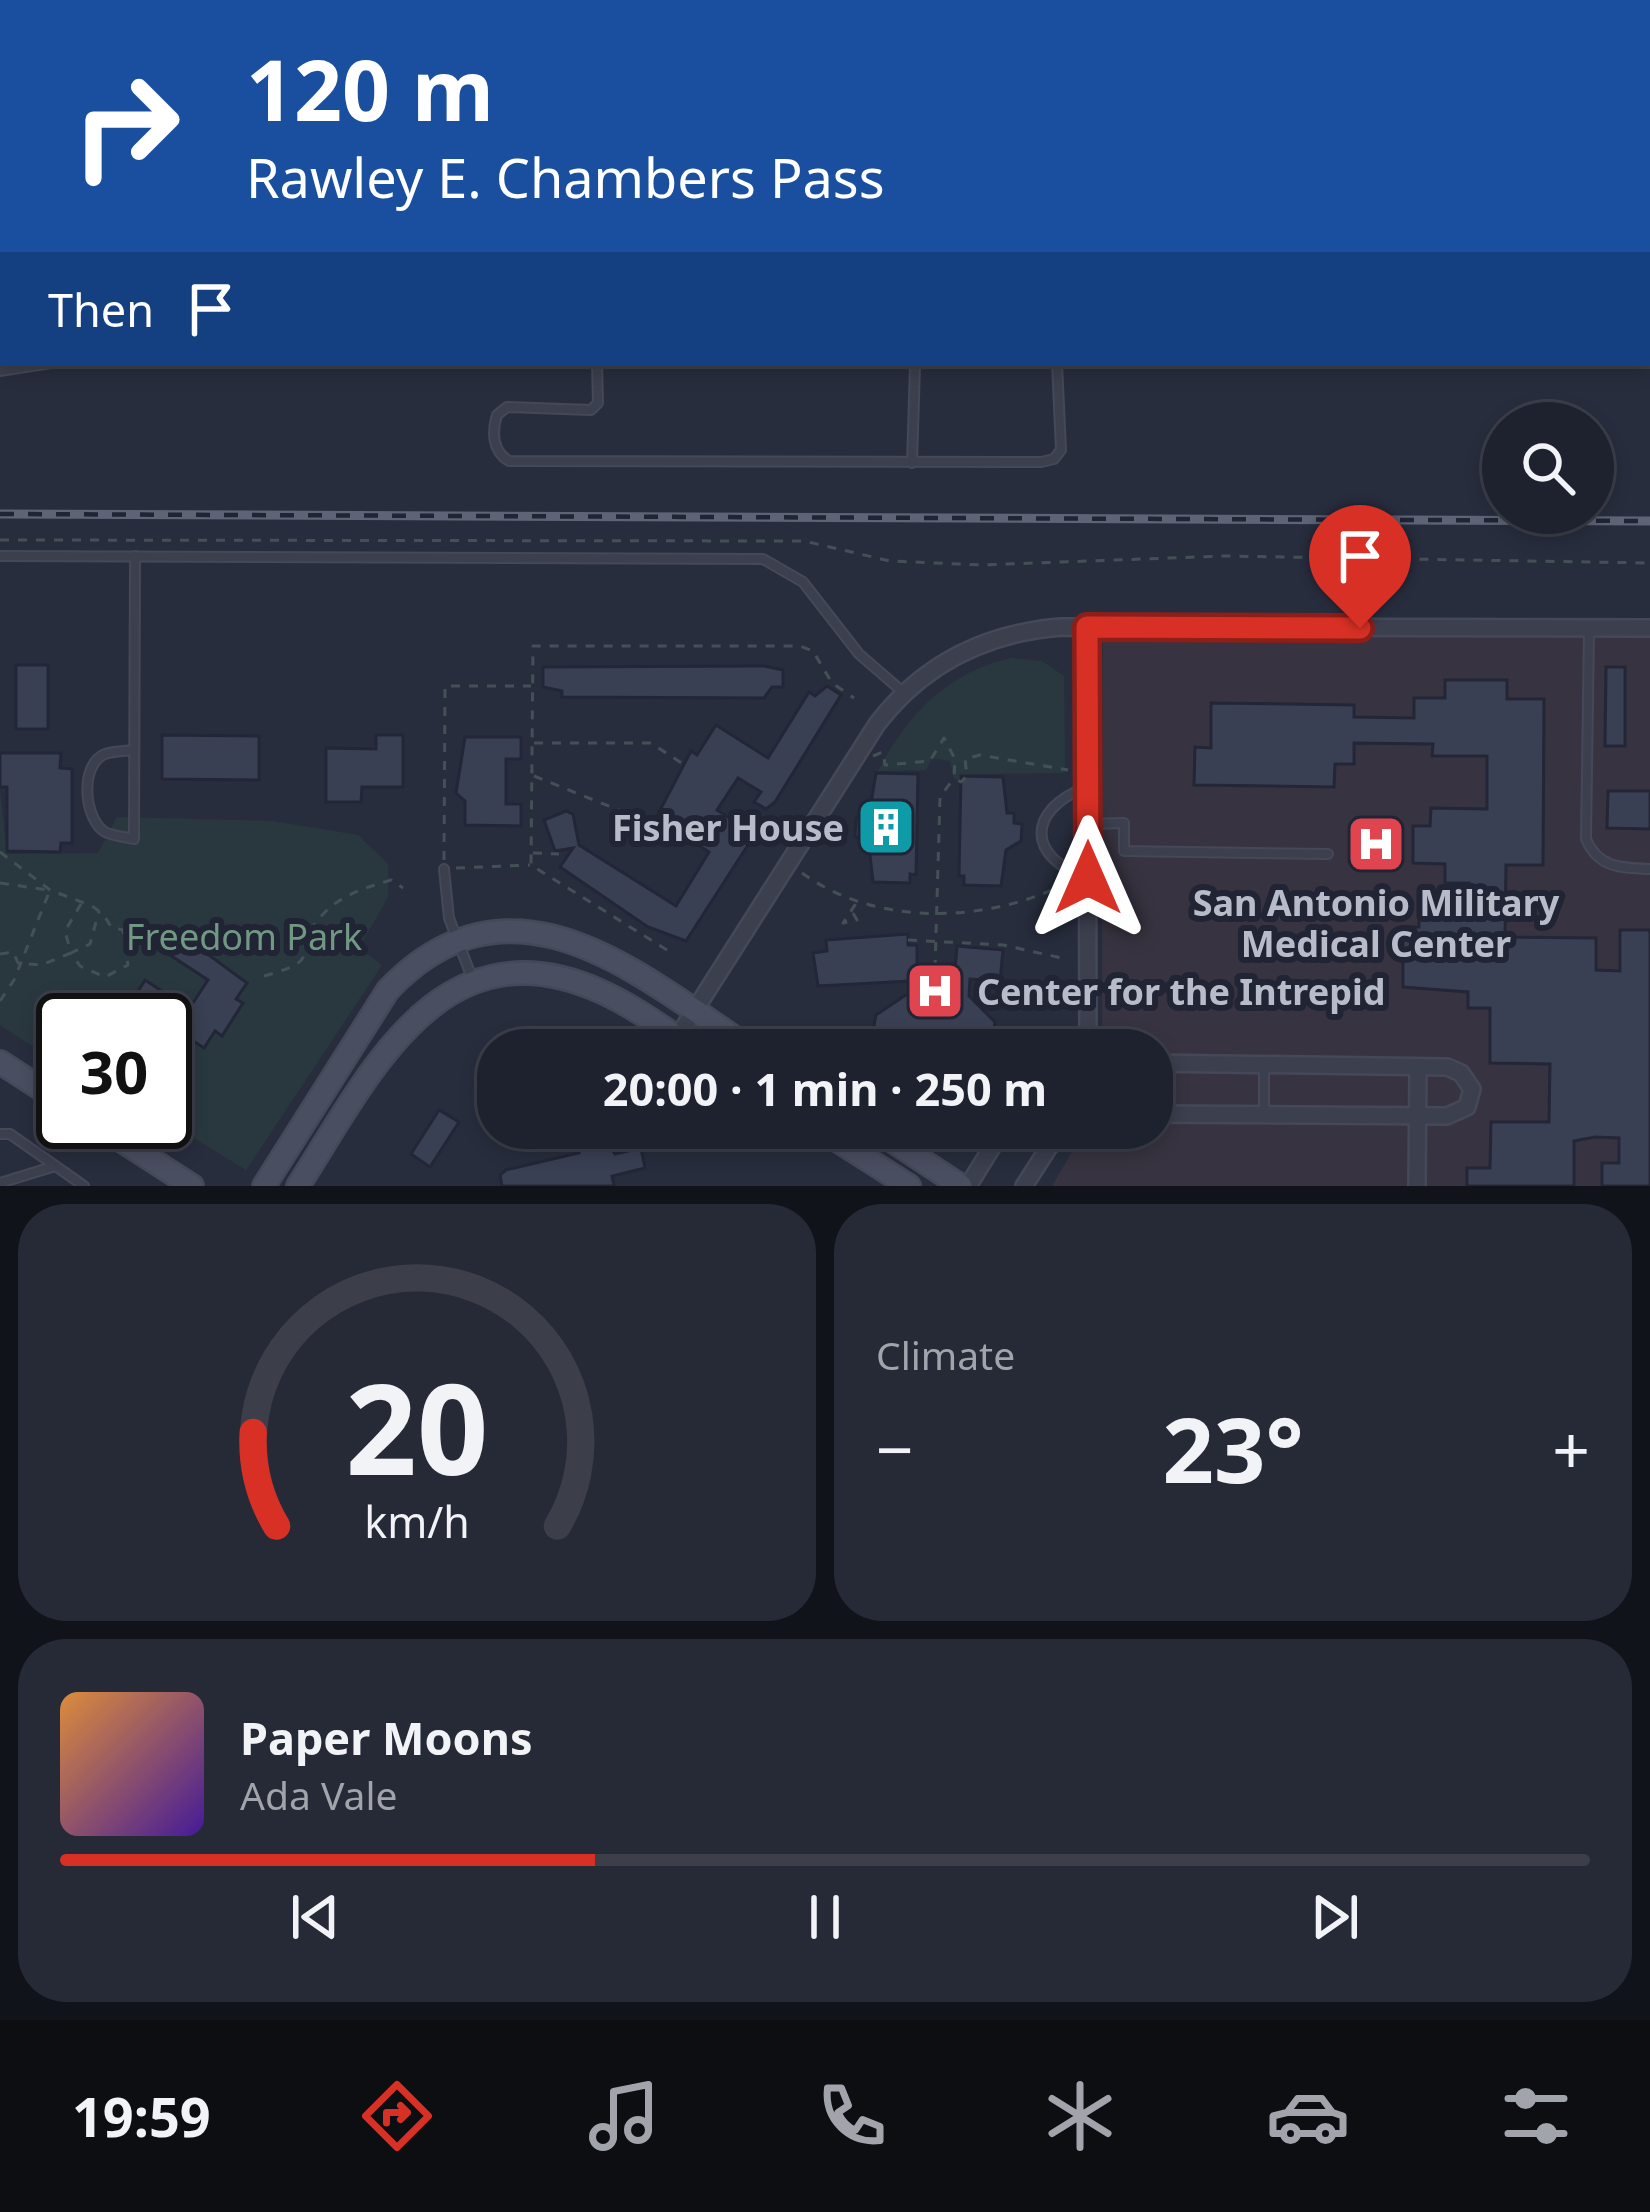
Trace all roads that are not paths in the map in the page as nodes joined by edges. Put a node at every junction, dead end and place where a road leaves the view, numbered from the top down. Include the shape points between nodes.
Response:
1 (32, 366) edge
2 (597, 366) edge
3 (807, 366) edge
4 (915, 366) edge
5 (1058, 366) edge
6 (0, 371) edge
7 (912, 464) junction
8 (0, 556) edge
9 (135, 556) junction
10 (1087, 627) junction
11 (1589, 628) junction
12 (1650, 628) edge
13 (903, 692) junction
14 (134, 750) junction
15 (1088, 787) junction
16 (1088, 824) junction
17 (1328, 854) dead end
18 (1650, 868) edge
19 (444, 869) road end
20 (1088, 878) junction
21 (458, 940) junction
22 (475, 984) junction
23 (694, 1011) junction
24 (658, 1029) edge
25 (687, 1029) edge
26 (721, 1029) edge
27 (1088, 1029) edge
28 (0, 1062) edge
29 (1173, 1063) edge
30 (1264, 1065) junction
31 (1418, 1067) junction
32 (333, 1074) junction
33 (36, 1085) edge
34 (360, 1091) junction
35 (1173, 1114) edge
36 (1264, 1115) junction
37 (1418, 1116) junction
38 (0, 1134) edge
39 (135, 1149) edge
40 (851, 1149) edge
41 (906, 1149) edge
42 (990, 1149) edge
43 (1047, 1149) edge
44 (53, 1167) junction
45 (0, 1183) edge
46 (301, 1183) edge
47 (83, 1186) edge
48 (193, 1186) edge
49 (264, 1186) edge
50 (909, 1186) edge
51 (965, 1186) edge
52 (1024, 1186) edge
53 (1417, 1186) edge

1 - 6 lane
2 - 7 lane via 591,410 507,407 497,415 500,456
3 - 4 lane
4 - 7 lane
5 - 7 lane via 1061,450 1054,459
8 - 9 lane
9 - 13 lane via 764,559 803,582 860,654
9 - 14 lane
10 - 11 street
10 - 13 street via 1033,629 981,643
10 - 15 street
11 - 12 street
11 - 18 lane via 1586,838 1607,864
13 - 23 street
14 - 14 lane via 134,772 134,839 92,819 88,782 104,754
15 - 16 street
15 - 20 lane via 1049,809 1041,830 1059,868
16 - 17 lane via 1124,823 1124,851
16 - 20 street
19 - 21 lane
20 - 27 street
21 - 22 lane
21 - 23 street via 512,930 565,937
21 - 32 street via 398,980
22 - 24 street via 567,980 619,1000
22 - 34 street via 410,1020
23 - 25 street
23 - 26 street
28 - 33 street
29 - 30 street
30 - 31 street
30 - 36 lane
31 - 37 street
31 - 37 street via 1448,1067 1472,1089 1459,1114
32 - 34 lane
32 - 49 street
34 - 46 street
35 - 36 street
36 - 37 street
37 - 53 street
38 - 44 lane
39 - 48 street
40 - 50 street
41 - 51 street
42 - 51 street
43 - 52 street
44 - 45 lane
44 - 47 lane

